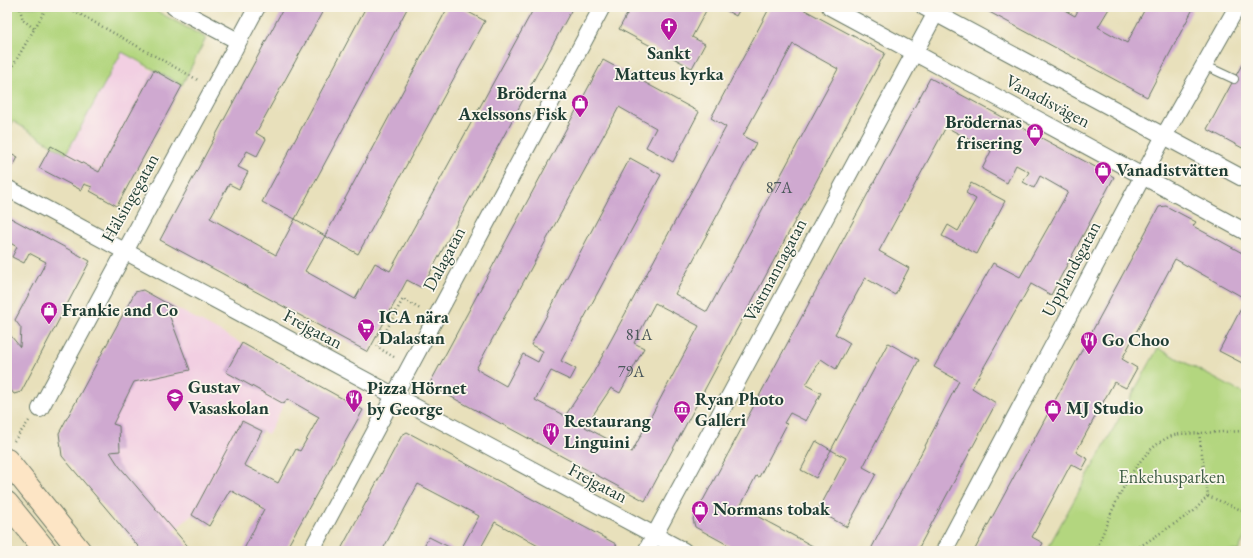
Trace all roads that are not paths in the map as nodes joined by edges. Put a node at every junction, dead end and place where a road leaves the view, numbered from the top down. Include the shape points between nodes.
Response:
1 (174, 7) edge
2 (257, 7) edge
3 (602, 7) edge
4 (830, 7) edge
5 (1237, 7) edge
6 (933, 9) edge
7 (238, 41) junction
8 (916, 52) junction
9 (1204, 65) junction
10 (1234, 79) dead end
11 (1164, 136) junction
12 (1144, 175) junction
13 (1246, 180) edge
14 (7, 188) edge
15 (1246, 232) edge
16 (124, 251) junction
17 (394, 396) junction
18 (40, 409) road end
19 (9, 453) edge
20 (10, 511) edge
21 (654, 536) junction
22 (46, 551) edge
23 (80, 551) edge
24 (311, 551) edge
25 (646, 551) edge
26 (684, 551) edge
27 (944, 551) edge

1 - 7 street
2 - 7 street, Hälsingegatan
3 - 17 street, Dalagatan
4 - 8 street, Vanadisvägen
5 - 9 street, Upplandsgatan
6 - 8 street, Västmannagatan
6 - 11 street, Vanadisvägen
7 - 16 street, Hälsingegatan
8 - 12 street, Vanadisvägen via 1063,137
8 - 21 street, Västmannagatan
9 - 10 lane
9 - 11 street, Upplandsgatan
11 - 12 street, Upplandsgatan
11 - 13 street, Vanadisvägen
12 - 15 street, Vanadisvägen
12 - 27 street, Upplandsgatan
14 - 16 street, Frejgatan
16 - 17 street, Frejgatan
16 - 18 street, Hälsingegatan
17 - 21 street, Frejgatan
17 - 24 street, Dalagatan
19 - 23 main road
20 - 22 main road
21 - 25 street, Västmannagatan
21 - 26 street, Frejgatan

